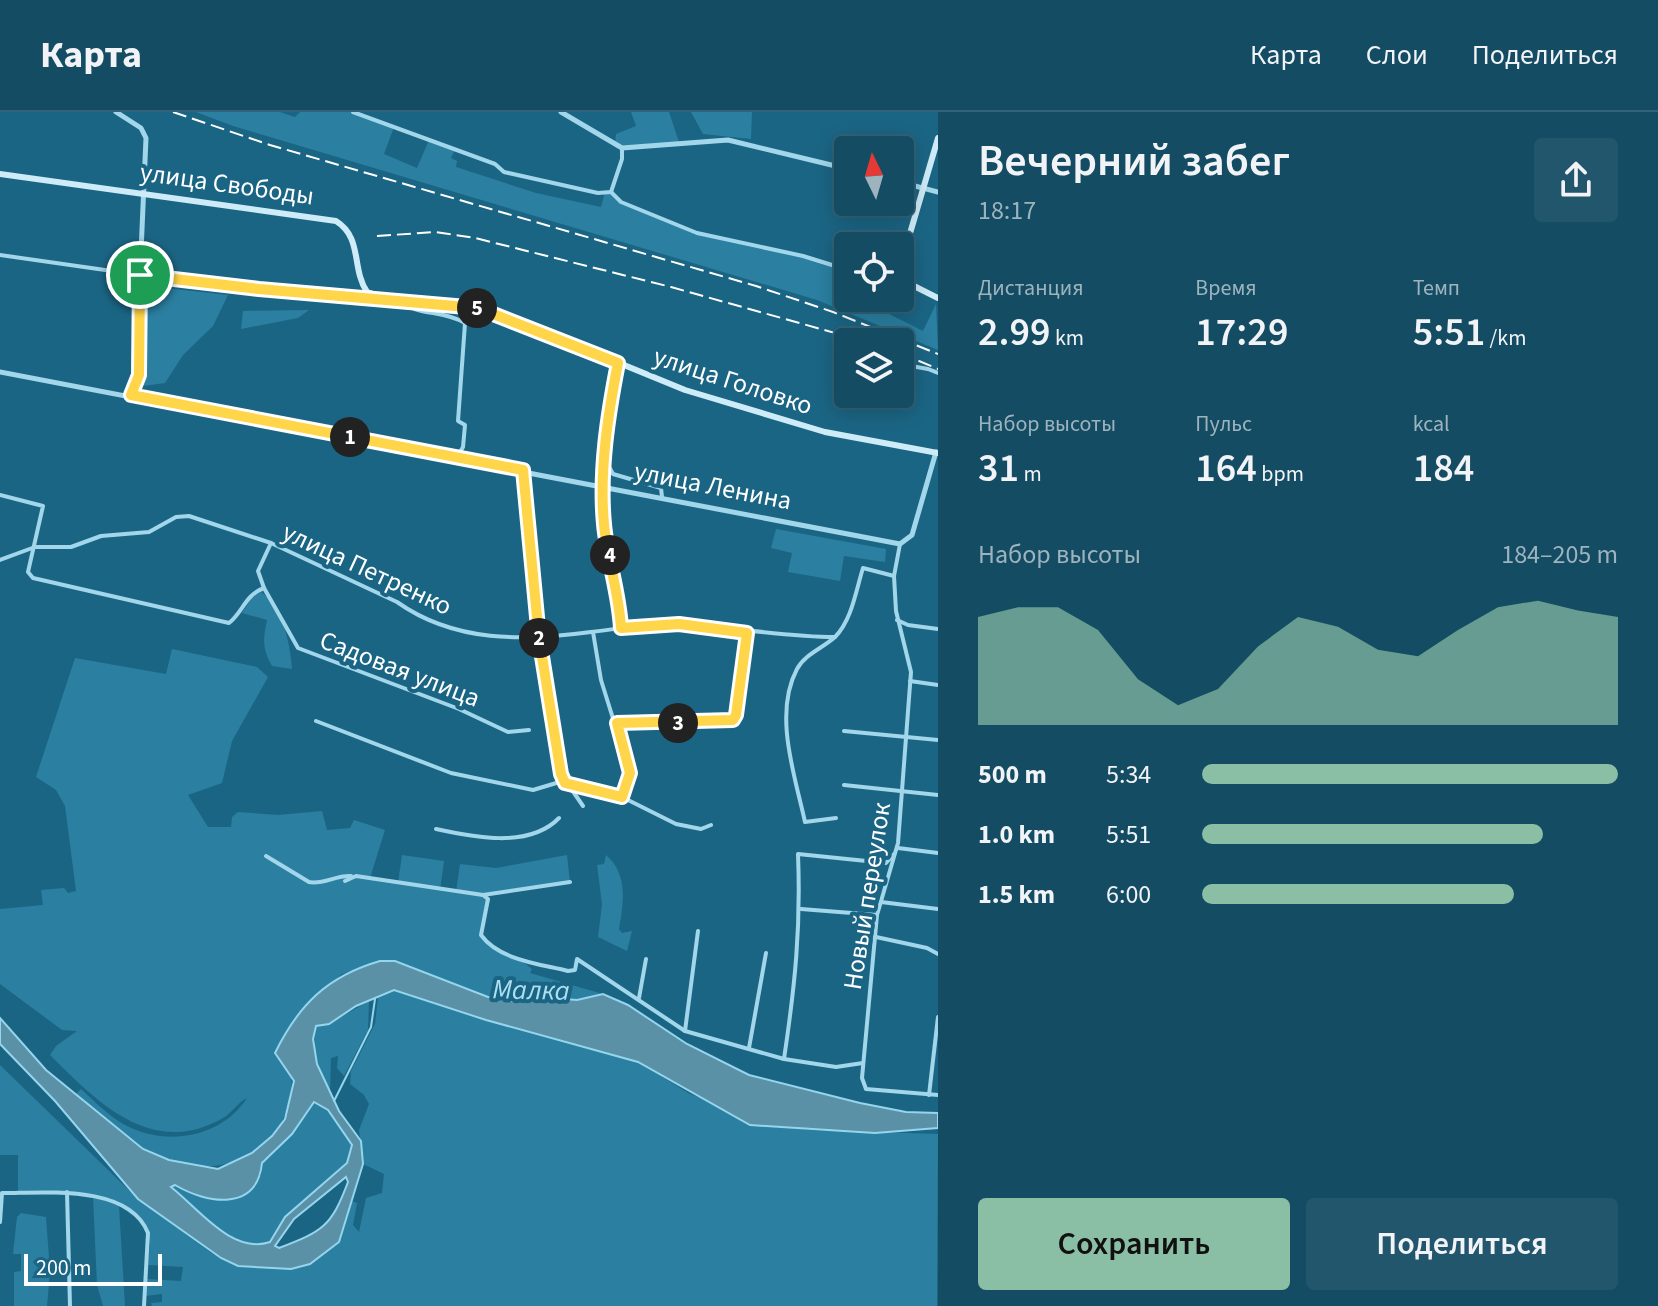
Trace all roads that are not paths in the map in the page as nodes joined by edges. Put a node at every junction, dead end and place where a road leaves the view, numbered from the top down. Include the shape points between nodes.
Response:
1 (116, 112) edge
2 (353, 112) edge
3 (561, 112) edge
4 (938, 138) edge
5 (622, 148) junction
6 (834, 166) edge
7 (0, 174) edge
8 (914, 186) edge
9 (923, 188) junction
10 (611, 192) junction
11 (938, 192) edge
12 (142, 193) junction
13 (910, 232) edge
14 (0, 255) edge
15 (834, 266) edge
16 (140, 275) junction
17 (914, 287) edge
18 (938, 298) edge
19 (397, 300) junction
20 (618, 363) junction
21 (914, 366) edge
22 (0, 372) edge
23 (938, 373) edge
24 (131, 395) junction
25 (937, 444) edge
26 (937, 452) edge
27 (606, 457) junction
28 (456, 459) junction
29 (523, 470) junction
30 (602, 485) junction
31 (0, 495) edge
32 (662, 497) junction
33 (271, 543) junction
34 (900, 544) junction
35 (35, 547) junction
36 (0, 560) edge
37 (894, 576) junction
38 (264, 588) junction
39 (897, 620) junction
40 (621, 628) junction
41 (938, 629) edge
42 (593, 632) junction
43 (747, 633) junction
44 (835, 637) junction
45 (539, 638) junction
46 (910, 681) junction
47 (938, 685) edge
48 (316, 721) dead end
49 (617, 723) junction
50 (529, 730) dead end
51 (844, 731) dead end
52 (906, 737) junction
53 (938, 740) edge
54 (565, 783) junction
55 (844, 785) dead end
56 (901, 791) junction
57 (938, 795) edge
58 (622, 797) junction
59 (583, 806) dead end
60 (559, 818) dead end
61 (836, 818) dead end
62 (711, 825) dead end
63 (436, 829) dead end
64 (897, 850) junction
65 (938, 853) edge
66 (266, 856) dead end
67 (352, 876) junction
68 (345, 881) dead end
69 (570, 882) dead end
70 (483, 895) junction
71 (881, 902) junction
72 (801, 909) junction
73 (938, 909) edge
74 (877, 915) junction
75 (698, 931) dead end
76 (876, 937) junction
77 (766, 953) dead end
78 (938, 954) edge
79 (646, 959) dead end
80 (639, 998) junction
81 (938, 1017) edge
82 (685, 1031) junction
83 (749, 1048) junction
84 (784, 1059) junction
85 (863, 1063) junction
86 (929, 1095) junction
87 (938, 1095) edge
88 (67, 1192) junction
89 (0, 1209) edge
90 (0, 1222) edge
91 (70, 1306) edge
92 (144, 1306) edge

1 - 12 street via 141,128 146,138
2 - 10 street via 495,164 504,172
3 - 5 street
4 - 9 main road
5 - 6 street via 728,140
5 - 10 street
7 - 12 main road, улица Свободы
8 - 9 street
9 - 11 street
9 - 13 main road
10 - 15 street via 621,202 697,233
12 - 16 street
12 - 19 main road, улица Свободы via 336,221 350,231 367,292
14 - 16 street, улица Головко
16 - 19 street, улица Головко
16 - 24 street via 139,375
17 - 18 main road
19 - 20 main road, улица Головко via 478,308
19 - 28 street via 413,311 451,314 465,323 458,421 465,425
20 - 26 main road, улица Головко via 777,419
20 - 27 street
21 - 23 street
22 - 24 street, улица Ленина
24 - 28 street, улица Ленина
25 - 26 main road
26 - 34 street via 912,535
27 - 30 street
27 - 32 street via 613,474 661,488
28 - 29 street, улица Ленина
29 - 30 street, улица Ленина
29 - 45 street
30 - 32 street, улица Ленина
30 - 40 street
31 - 35 street via 43,506
32 - 34 street, улица Ленина
33 - 35 street, улица Петренко via 189,516 138,534 101,536 71,547
33 - 38 street via 258,571
33 - 45 street, улица Петренко via 453,629 482,637
34 - 37 street, Новый переулок
35 - 36 street
35 - 38 street via 28,572 33,578 229,623 243,603
37 - 39 street, Новый переулок
37 - 44 street via 863,568 845,624
38 - 50 street, Садовая улица via 298,648 508,732
39 - 41 street
39 - 46 street, Новый переулок
40 - 42 street, улица Петренко
40 - 43 street, улица Петренко via 679,624
42 - 45 street, улица Петренко
42 - 49 street via 601,680
43 - 44 street, улица Петренко
43 - 49 street via 733,720
44 - 61 street via 798,668 786,722 805,822
45 - 54 street
46 - 47 street
46 - 52 street, Новый переулок
48 - 54 street via 451,773 533,790
49 - 58 street via 630,773
51 - 52 street
52 - 53 street
52 - 56 street, Новый переулок
54 - 58 street
54 - 59 street
55 - 56 street
56 - 57 street
56 - 64 street, Новый переулок
58 - 62 street via 676,824 701,829
60 - 63 street via 535,834 504,837
64 - 65 street
64 - 71 street, Новый переулок
64 - 72 street via 886,863 798,854
66 - 67 street via 309,882
67 - 68 street
67 - 70 street
69 - 70 street
70 - 80 street via 488,899 481,935 489,943 522,961 568,971 575,970 577,959
71 - 73 street
71 - 74 street, Новый переулок
72 - 74 street
72 - 84 street
74 - 76 street, Новый переулок
75 - 82 street
76 - 78 street
76 - 85 street, Новый переулок
77 - 83 street
79 - 80 street
80 - 82 street
81 - 86 street
82 - 83 street
83 - 84 street
84 - 85 street via 836,1067
85 - 86 street, Новый переулок via 866,1089
86 - 87 street
88 - 89 street via 2,1193
88 - 91 street
88 - 92 street via 103,1198 145,1224 150,1246
89 - 90 street

